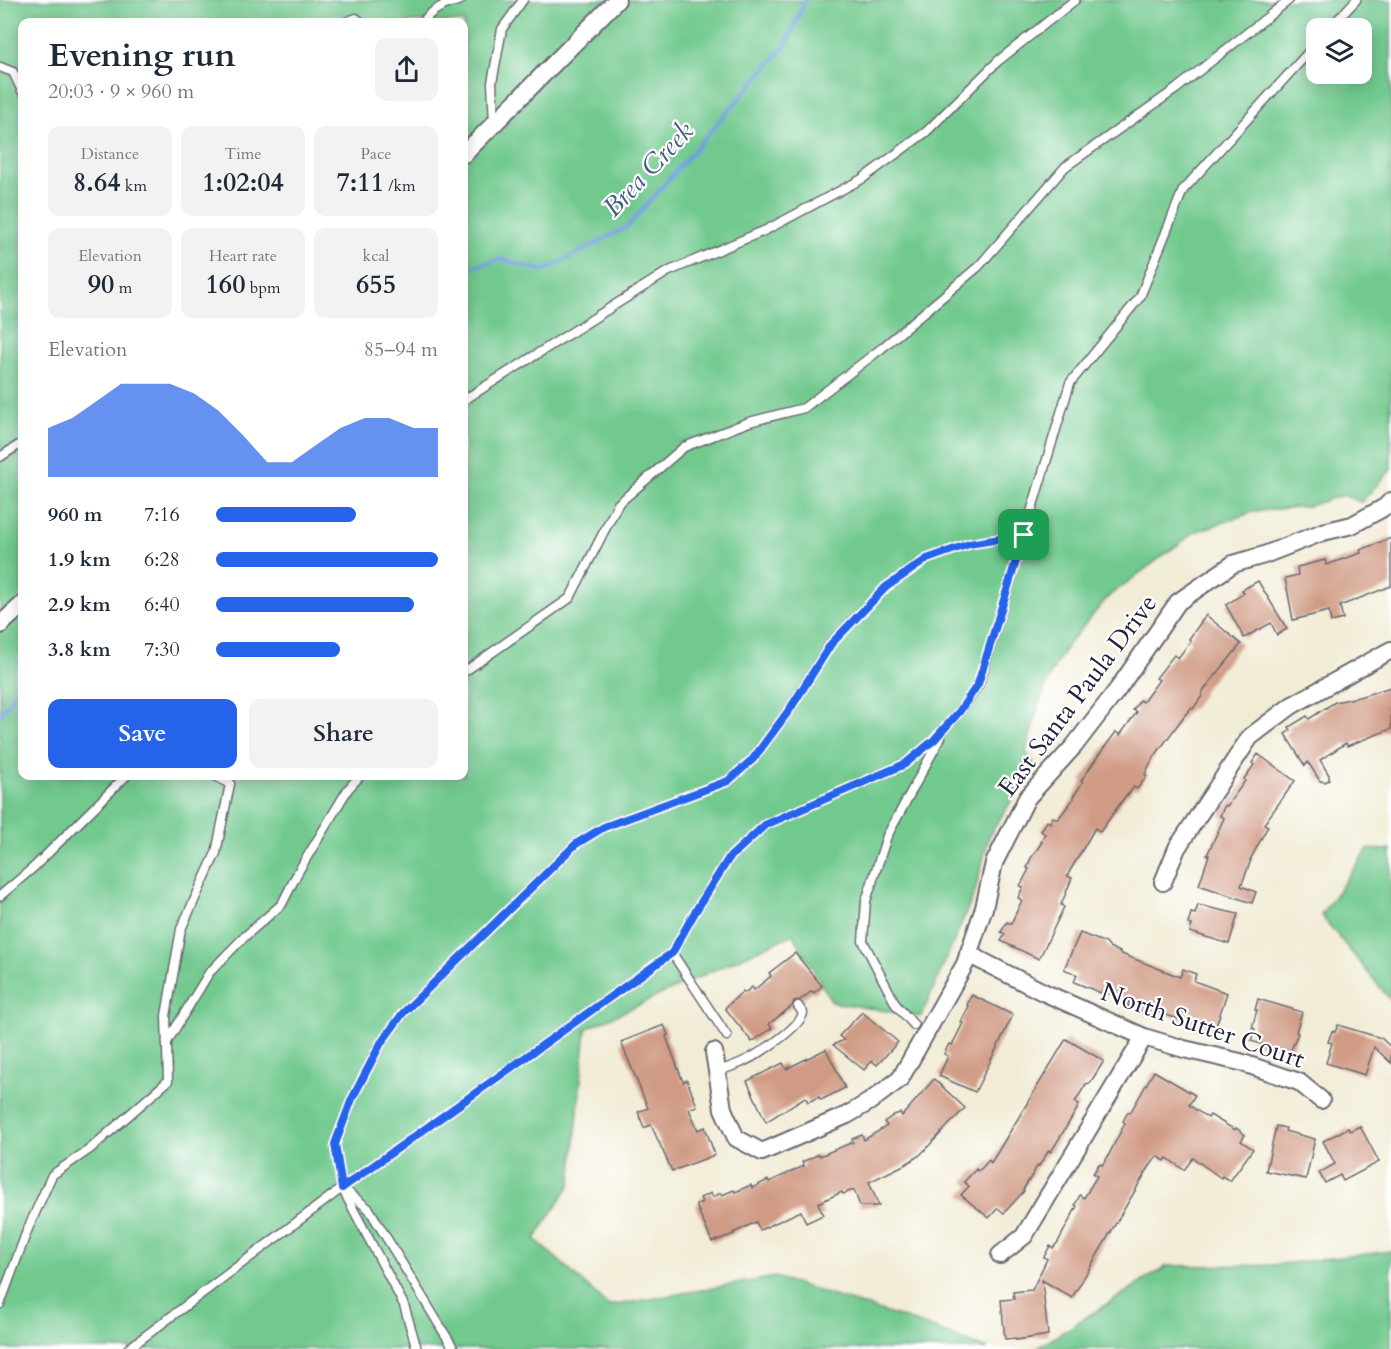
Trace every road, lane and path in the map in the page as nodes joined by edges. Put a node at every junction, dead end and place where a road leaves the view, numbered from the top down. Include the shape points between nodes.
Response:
1 (461, 0) edge
2 (523, 0) edge
3 (1075, 0) edge
4 (1289, 0) edge
5 (1356, 0) edge
6 (613, 2) edge
7 (426, 18) edge
8 (1339, 18) edge
9 (1306, 55) edge
10 (0, 67) edge
11 (18, 83) edge
12 (494, 123) junction
13 (468, 150) edge
14 (468, 397) edge
15 (18, 446) edge
16 (0, 457) edge
17 (1391, 501) edge
18 (1024, 535) junction
19 (18, 609) edge
20 (0, 625) edge
21 (1391, 650) edge
22 (468, 669) edge
23 (947, 726) junction
24 (122, 780) edge
25 (229, 780) edge
26 (356, 780) edge
27 (1163, 882) dead end
28 (0, 896) edge
29 (672, 953) junction
30 (968, 954) junction
31 (798, 1006) dead end
32 (914, 1025) dead end
33 (727, 1036) dead end
34 (1144, 1037) junction
35 (167, 1042) junction
36 (714, 1052) dead end
37 (717, 1071) junction
38 (1321, 1100) dead end
39 (342, 1188) junction
40 (1000, 1255) dead end
41 (0, 1304) edge
42 (128, 1349) edge
43 (417, 1349) edge
44 (454, 1349) edge

1 - 7 lane via 445,4
2 - 12 lane via 502,30 492,83
3 - 14 lane via 998,61 926,132 862,179 766,230 667,272
4 - 22 lane via 1176,89 1065,167 979,266 804,408 749,422 684,447 618,504 570,598
5 - 8 lane
6 - 12 street
9 - 18 lane via 1183,190 1140,297 1070,383
10 - 11 lane via 13,72
12 - 13 street
15 - 16 lane
17 - 30 street, East Santa Paula Drive via 1352,525 1233,564 1178,602 1118,689 1027,798 994,863
18 - 23 lane via 978,684
18 - 39 lane via 969,544 927,559 886,587 831,644 753,759 728,781 604,827 576,844 403,1013 381,1043 352,1099 335,1144
19 - 20 street
21 - 27 street via 1291,706 1250,737 1177,848
23 - 29 lane via 905,764 765,825 729,858
23 - 32 lane via 887,836 866,901 863,941 897,1005
24 - 28 lane
25 - 35 lane via 216,853 181,929 166,1016
26 - 35 lane via 282,904 209,973
29 - 33 lane
29 - 39 lane
30 - 34 street, North Sutter Court
30 - 37 street, East Santa Paula Drive via 900,1079 847,1115 762,1152 736,1138 723,1109
31 - 37 lane via 803,1013 795,1025 742,1063
34 - 38 street, North Sutter Court via 1299,1082
34 - 40 street via 1024,1236
35 - 41 lane via 168,1081 90,1149 52,1175
36 - 37 street, East Santa Paula Drive
39 - 42 lane
39 - 43 lane via 404,1305
39 - 44 lane via 369,1209

